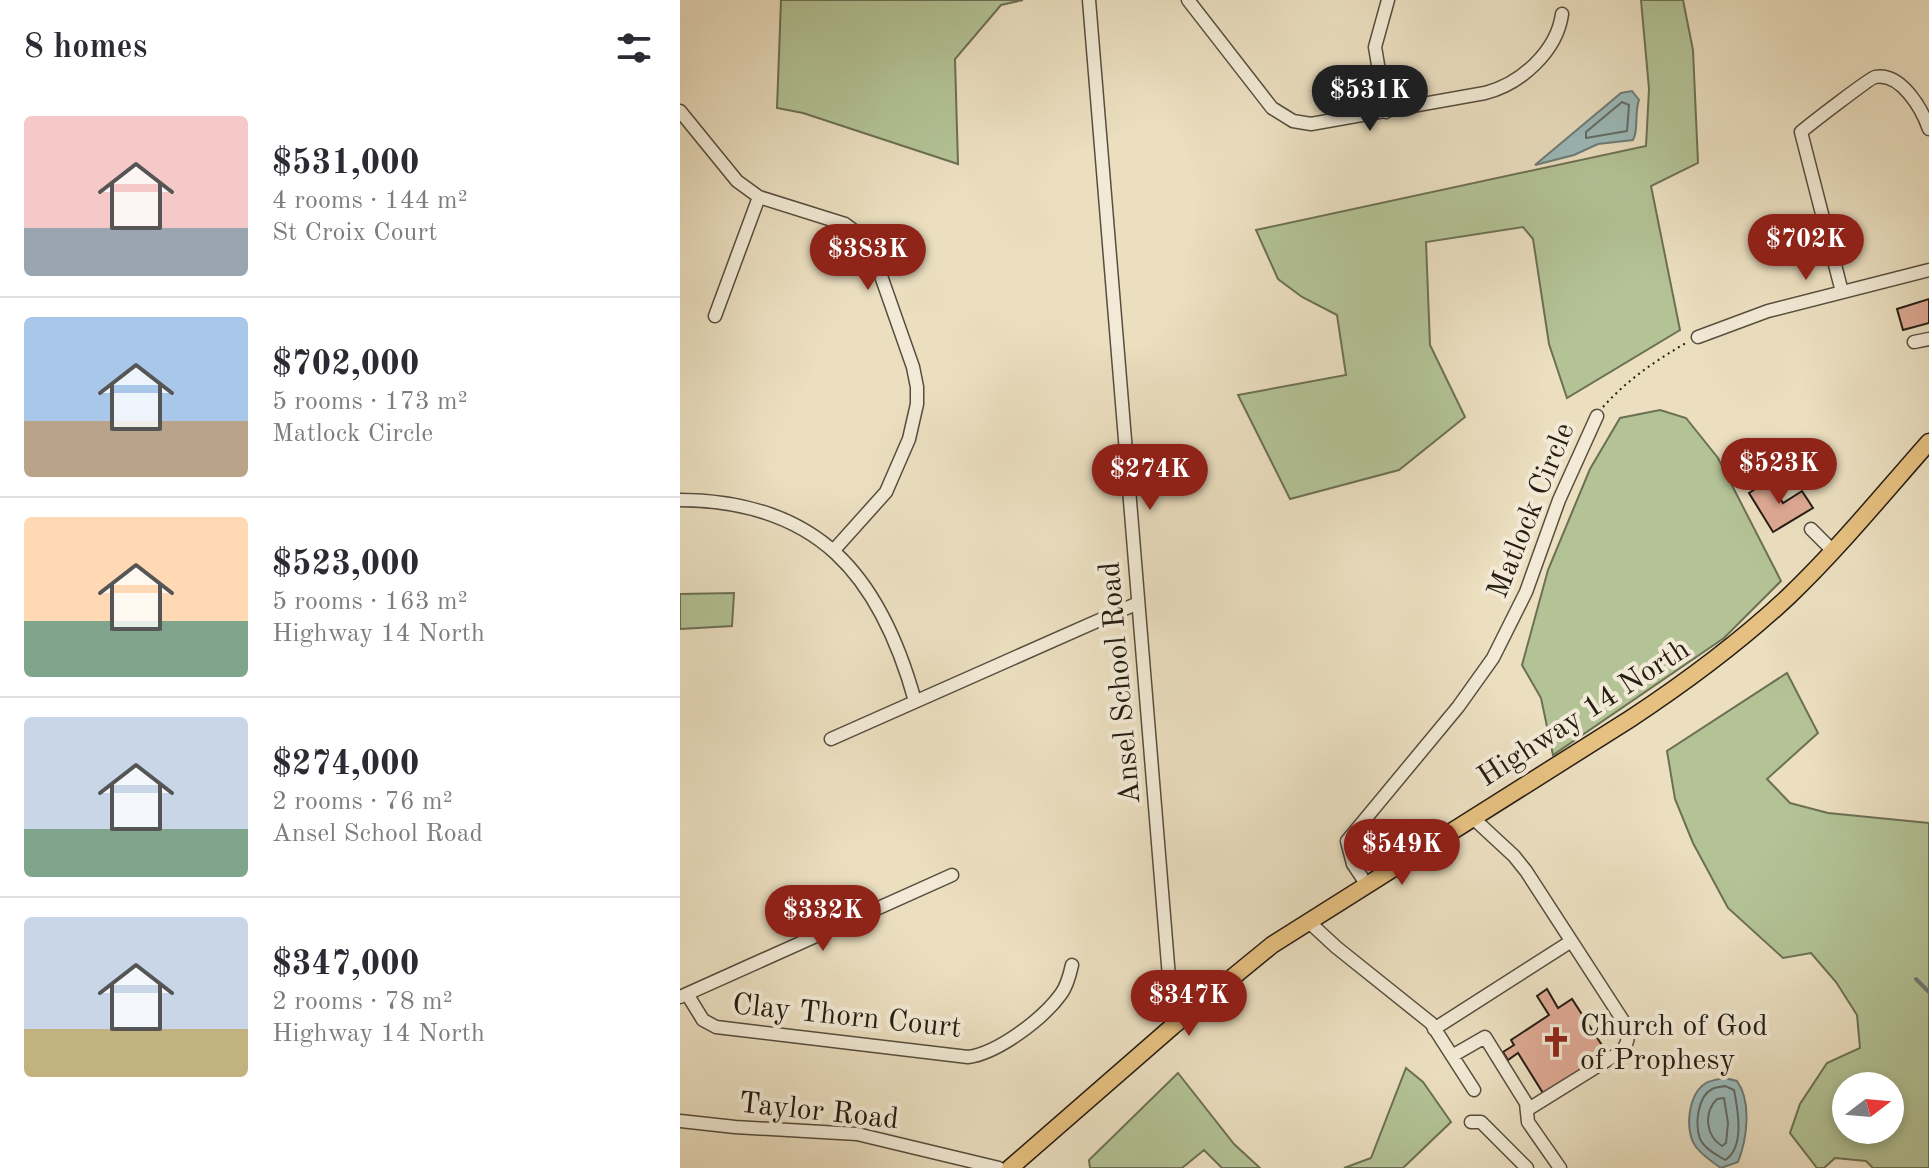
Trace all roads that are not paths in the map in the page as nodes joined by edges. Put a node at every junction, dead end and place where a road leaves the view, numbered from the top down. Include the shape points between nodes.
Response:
1 (1089, 0) edge
2 (1188, 0) edge
3 (1388, 0) edge
4 (1562, 14) dead end
5 (680, 111) edge
6 (1386, 112) junction
7 (1929, 129) edge
8 (759, 197) junction
9 (1929, 270) edge
10 (1842, 292) junction
11 (715, 316) dead end
12 (1698, 337) road end
13 (1929, 339) edge
14 (1914, 342) dead end
15 (1597, 416) road end
16 (1929, 442) edge
17 (680, 500) edge
18 (1811, 529) dead end
19 (834, 550) junction
20 (1833, 551) junction
21 (1138, 603) junction
22 (915, 701) junction
23 (831, 739) dead end
24 (1473, 818) junction
25 (952, 875) dead end
26 (1367, 885) junction
27 (1309, 922) junction
28 (1570, 942) junction
29 (1072, 965) dead end
30 (683, 996) edge
31 (1173, 1026) junction
32 (1434, 1029) junction
33 (1452, 1056) junction
34 (1474, 1090) dead end
35 (1527, 1110) junction
36 (680, 1121) edge
37 (1471, 1122) dead end
38 (999, 1168) edge
39 (1010, 1168) edge
40 (1527, 1168) edge
41 (1560, 1168) edge

1 - 21 street, Ansel School Road
2 - 6 street via 1265,100 1286,117 1311,124
3 - 6 street via 1375,47
4 - 6 street via 1549,47 1513,83
5 - 8 street via 737,181
7 - 10 street via 1907,92 1891,78 1878,76 1801,132
8 - 11 street
8 - 19 street via 845,224 864,238 916,376 914,423 893,481
9 - 10 street
10 - 12 street via 1736,320
13 - 14 street
15 - 26 street, Matlock Circle via 1526,592 1493,658 1347,841 1353,864
16 - 20 main road, Highway 14 North
17 - 19 street via 762,510
18 - 20 street
19 - 22 street via 882,612
20 - 24 main road, Highway 14 North via 1789,596 1685,682
21 - 22 street
21 - 31 street, Ansel School Road
22 - 23 street
24 - 26 main road, Highway 14 North
24 - 28 street via 1526,871
25 - 30 street
26 - 27 main road, Highway 14 North
27 - 31 main road, Highway 14 North via 1272,945
27 - 32 street
28 - 32 street
28 - 35 street via 1622,1019 1628,1042 1622,1051
29 - 30 street, Clay Thorn Court via 1062,992 1037,1016 996,1049 968,1057 716,1027
31 - 39 main road, Highway 14 North
32 - 33 street
33 - 34 street
33 - 35 street via 1485,1037
35 - 41 street via 1528,1122
36 - 38 street, Taylor Road via 857,1134
37 - 40 street via 1481,1122

